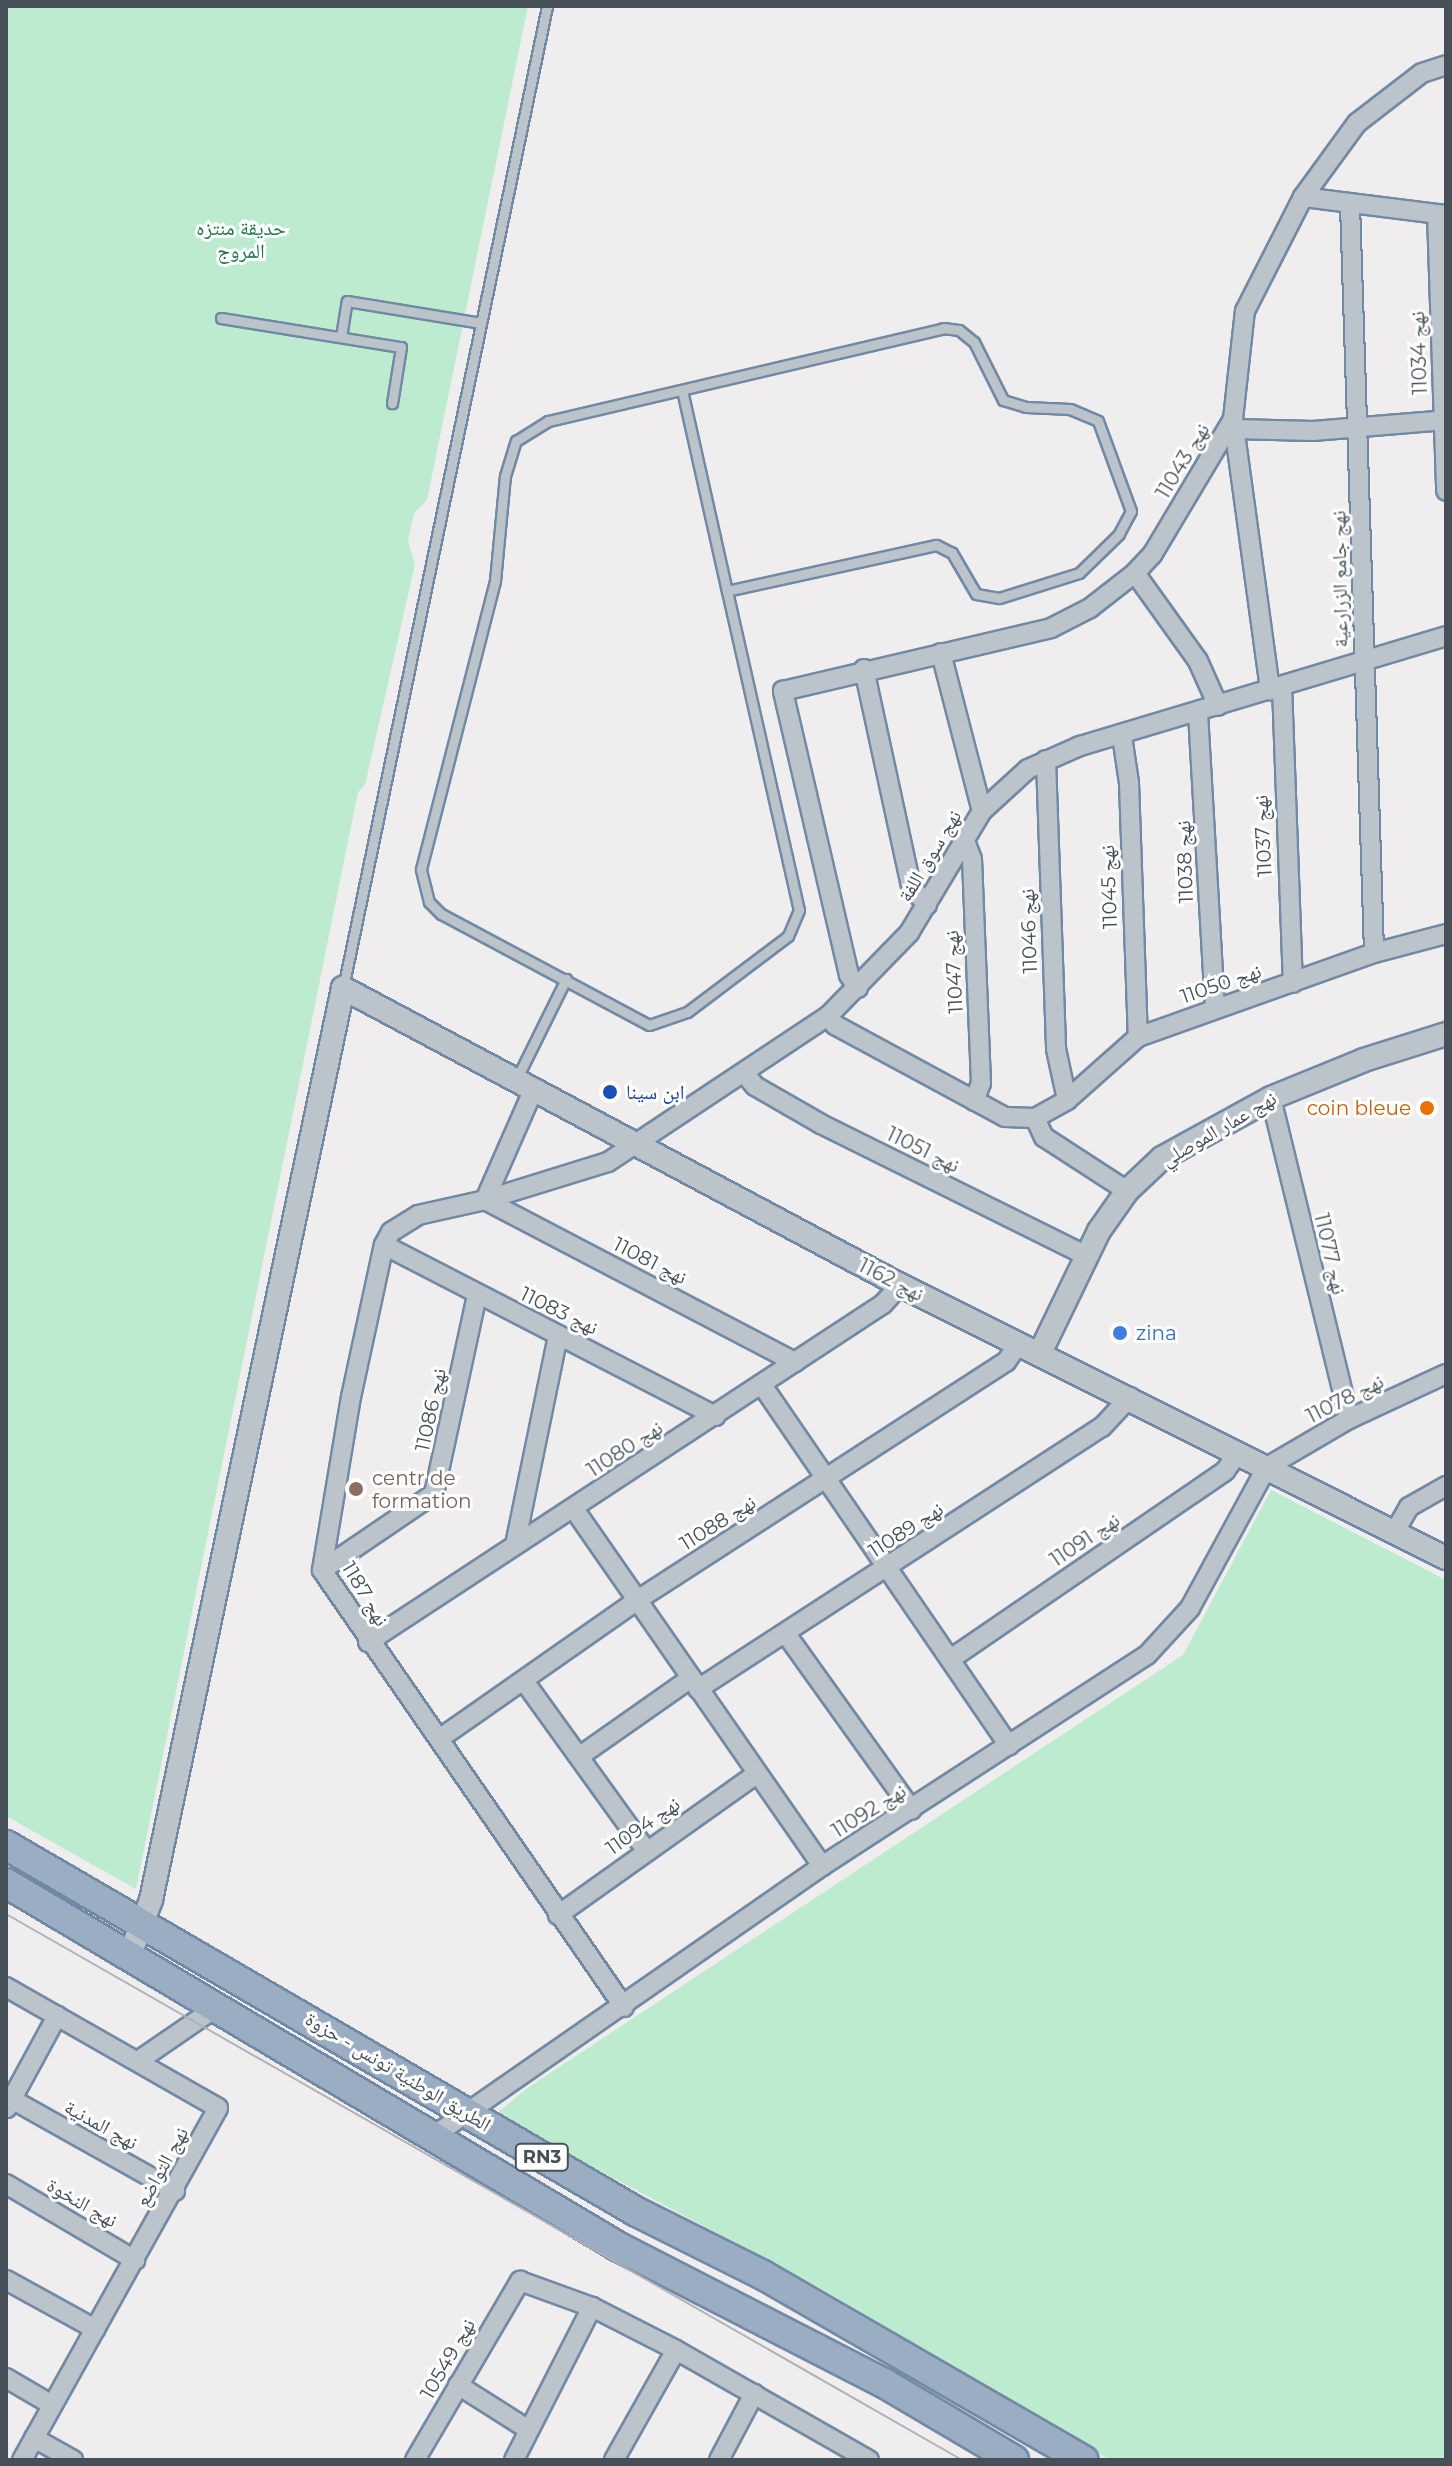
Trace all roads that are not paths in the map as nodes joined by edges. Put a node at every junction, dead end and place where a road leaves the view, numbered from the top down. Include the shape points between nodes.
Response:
1 (547, 6) edge
2 (1446, 65) edge
3 (1303, 197) junction
4 (1350, 204) junction
5 (1441, 214) edge
6 (221, 318) dead end
7 (481, 323) junction
8 (341, 337) junction
9 (682, 390) junction
10 (392, 403) dead end
11 (1445, 420) edge
12 (1233, 424) junction
13 (1357, 426) junction
14 (1446, 491) edge
15 (1135, 573) junction
16 (727, 591) junction
17 (1446, 636) edge
18 (941, 653) junction
19 (1363, 662) junction
20 (864, 669) junction
21 (1276, 688) junction
22 (1218, 706) junction
23 (1198, 713) junction
24 (1122, 736) junction
25 (1046, 760) junction
26 (982, 811) junction
27 (965, 841) junction
28 (927, 905) junction
29 (1446, 934) edge
30 (1374, 953) junction
31 (566, 979) junction
32 (1293, 983) junction
33 (343, 988) junction
34 (858, 988) junction
35 (1215, 1009) junction
36 (828, 1016) junction
37 (1446, 1034) edge
38 (1138, 1037) junction
39 (746, 1075) junction
40 (523, 1088) junction
41 (1271, 1098) junction
42 (1067, 1100) junction
43 (974, 1101) junction
44 (1035, 1118) junction
45 (638, 1145) junction
46 (1127, 1191) junction
47 (485, 1200) junction
48 (384, 1245) junction
49 (1087, 1256) junction
50 (900, 1285) junction
51 (477, 1295) junction
52 (558, 1335) junction
53 (1019, 1343) junction
54 (1040, 1353) junction
55 (795, 1362) junction
56 (1446, 1374) edge
57 (762, 1385) junction
58 (1130, 1397) junction
59 (716, 1416) junction
60 (1349, 1419) junction
61 (1238, 1453) junction
62 (1267, 1467) junction
63 (826, 1481) junction
64 (1446, 1486) edge
65 (574, 1509) junction
66 (1394, 1533) junction
67 (515, 1545) junction
68 (1446, 1558) edge
69 (888, 1568) junction
70 (322, 1570) junction
71 (639, 1599) junction
72 (786, 1634) junction
73 (368, 1642) junction
74 (952, 1658) junction
75 (524, 1681) junction
76 (694, 1683) junction
77 (439, 1739) junction
78 (1009, 1746) junction
79 (580, 1756) junction
80 (755, 1775) junction
81 (912, 1810) junction
82 (6, 1845) edge
83 (646, 1850) junction
84 (822, 1866) junction
85 (6, 1883) edge
86 (558, 1915) junction
87 (143, 1924) junction
88 (130, 1954) junction
89 (6, 1987) edge
90 (624, 2007) junction
91 (215, 2008) junction
92 (57, 2016) junction
93 (138, 2061) junction
94 (8, 2102) edge
95 (464, 2112) junction
96 (432, 2137) junction
97 (6, 2184) edge
98 (175, 2191) junction
99 (135, 2260) junction
100 (6, 2280) edge
101 (592, 2307) junction
102 (95, 2329) junction
103 (676, 2350) junction
104 (6, 2378) edge
105 (458, 2385) junction
106 (754, 2394) junction
107 (52, 2405) junction
108 (529, 2430) junction
109 (34, 2438) junction
110 (22, 2460) edge
111 (73, 2460) edge
112 (415, 2460) edge
113 (514, 2460) edge
114 (614, 2460) edge
115 (719, 2460) edge
116 (869, 2460) edge
117 (1014, 2460) edge
118 (1084, 2460) edge

1 - 7 lane
2 - 3 street, نهج 11043 via 1422,73 1357,123
3 - 4 street
3 - 12 street, نهج 11043 via 1245,311
4 - 5 street
4 - 13 street, نهج جامع الزرارعية
5 - 11 street, نهج 11034
6 - 8 lane
7 - 8 lane via 347,301
7 - 33 lane
8 - 10 lane via 401,347
9 - 16 lane
9 - 16 lane via 943,328 959,330 974,342 1003,400 1070,409 1098,421 1130,498 1131,511 1119,534 1079,573 999,598 976,594 952,553 936,545
9 - 31 lane via 548,421 516,441 505,476 495,581 421,869 429,902 441,914
11 - 13 street
11 - 14 street, نهج 11034
12 - 13 street
12 - 15 street, نهج 11043 via 1152,555
12 - 21 street, نهج 11037
13 - 19 street, نهج جامع الزرارعية
15 - 18 street, نهج 11043 via 1090,608 1051,628
15 - 22 street via 1198,661
16 - 31 lane via 799,910 796,925 687,1012 663,1023 649,1025
17 - 19 street, نهج سوق اللفة
18 - 20 street, نهج 11043
18 - 26 street
19 - 21 street, نهج سوق اللفة
19 - 30 street, نهج جامع الزرارعية
20 - 28 street via 911,887
20 - 34 street, نهج 11043 via 783,691 849,975
21 - 22 street, نهج سوق اللفة
21 - 32 street, نهج 11037
22 - 23 street, نهج سوق اللفة
23 - 24 street, نهج سوق اللفة
23 - 35 street, نهج 11038
24 - 25 street, نهج سوق اللفة
24 - 38 street, نهج 11045 via 1129,783
25 - 26 street, نهج سوق اللفة via 1028,769
25 - 42 street, نهج 11046 via 1056,1049
26 - 27 street, نهج سوق اللفة
27 - 28 street, نهج سوق اللفة
27 - 43 street, نهج 11047 via 972,859 981,1083
28 - 34 street, نهج سوق اللفة via 909,933
29 - 30 street, نهج 11050
30 - 32 street, نهج 11050
31 - 40 lane
32 - 35 street, نهج 11050
33 - 40 street, نهج 1162
33 - 87 street via 243,1478
34 - 36 street, نهج سوق اللفة
35 - 38 street, نهج 11050
36 - 39 street, نهج سوق اللفة
36 - 43 street via 835,1025
37 - 41 street, نهج عمار الموصلي
38 - 42 street, نهج 11050
39 - 45 street, نهج سوق اللفة
39 - 49 street, نهج 11051 via 755,1086 821,1124
40 - 45 street, نهج 1162
40 - 47 street
41 - 46 street, نهج عمار الموصلي via 1162,1158
41 - 60 street, نهج 11077
42 - 44 street, نهج 11050
43 - 44 street via 1005,1117
44 - 46 street via 1044,1137
45 - 47 street via 608,1162
45 - 50 street, نهج 1162
46 - 49 street, نهج عمار الموصلي
47 - 48 street via 405,1219
47 - 55 street, نهج 11081
48 - 51 street, نهج 11083
48 - 70 street, نهج 1187
49 - 54 street, نهج عمار الموصلي
50 - 53 street, نهج 1162
50 - 55 street, نهج 11080 via 883,1304
51 - 52 street, نهج 11083
51 - 70 street, نهج 11086 via 434,1494
52 - 59 street, نهج 11083
52 - 67 street
53 - 54 street, نهج 1162
53 - 63 street, نهج 11088 via 1006,1362
54 - 58 street, نهج 1162
55 - 57 street, نهج 11080
56 - 60 street, نهج 11078
57 - 59 street, نهج 11080
57 - 63 street
58 - 61 street, نهج 1162
58 - 69 street, نهج 11089 via 1102,1427
59 - 65 street, نهج 11080
60 - 62 street, نهج 11078
61 - 62 street, نهج 1162
61 - 74 street, نهج 11091 via 1225,1471
62 - 66 street, نهج 1162
62 - 78 street, نهج 11092 via 1213,1570 1173,1630 1147,1655
63 - 69 street
63 - 71 street, نهج 11088
64 - 66 street via 1409,1507
65 - 67 street, نهج 11080
65 - 71 street
66 - 68 street, نهج 1162
67 - 73 street, نهج 11080
69 - 72 street, نهج 11089
69 - 74 street
70 - 73 street, نهج 1187
71 - 75 street, نهج 11088
71 - 76 street
72 - 76 street, نهج 11089
72 - 81 street
73 - 77 street, نهج 1187
74 - 78 street
75 - 77 street, نهج 11088
75 - 79 street
76 - 79 street, نهج 11089
76 - 80 street
77 - 86 street, نهج 1187
78 - 81 street, نهج 11092
79 - 83 street
80 - 83 street, نهج 11094
80 - 84 street
81 - 84 street, نهج 11092
82 - 87 highway, الطريق الوطنية تونس - حزوة / RN3
83 - 86 street, نهج 11094
84 - 90 street, نهج 11092
85 - 88 highway, الطريق الوطنية تونس - حزوة / RN3
86 - 90 street, نهج 1187
87 - 88 street
87 - 95 highway, الطريق الوطنية تونس - حزوة / RN3
88 - 91 highway, الطريق الوطنية تونس - حزوة / RN3
89 - 92 street, نهج التواضع
90 - 95 street, نهج 11092
91 - 93 street
91 - 96 highway, الطريق الوطنية تونس - حزوة / RN3
92 - 93 street, نهج التواضع
92 - 94 street
93 - 98 street, نهج التواضع via 217,2104
94 - 98 street, نهج المدنية
95 - 96 street, نهج 11092
95 - 118 highway, الطريق الوطنية تونس - حزوة / RN3 via 635,2211 763,2275 954,2382
96 - 117 highway, الطريق الوطنية تونس - حزوة / RN3 via 617,2246 884,2383
97 - 99 street, نهج النخوة
98 - 99 street, نهج التواضع
99 - 102 street, نهج التواضع
100 - 102 street
101 - 103 street
101 - 105 street, نهج 10549 via 520,2281
101 - 108 street
102 - 107 street, نهج التواضع
103 - 106 street
103 - 114 street
104 - 107 street
105 - 108 street
105 - 112 street, نهج 10549
106 - 115 street
106 - 116 street
107 - 109 street, نهج التواضع
108 - 113 street
109 - 110 street, نهج التواضع
109 - 111 street

